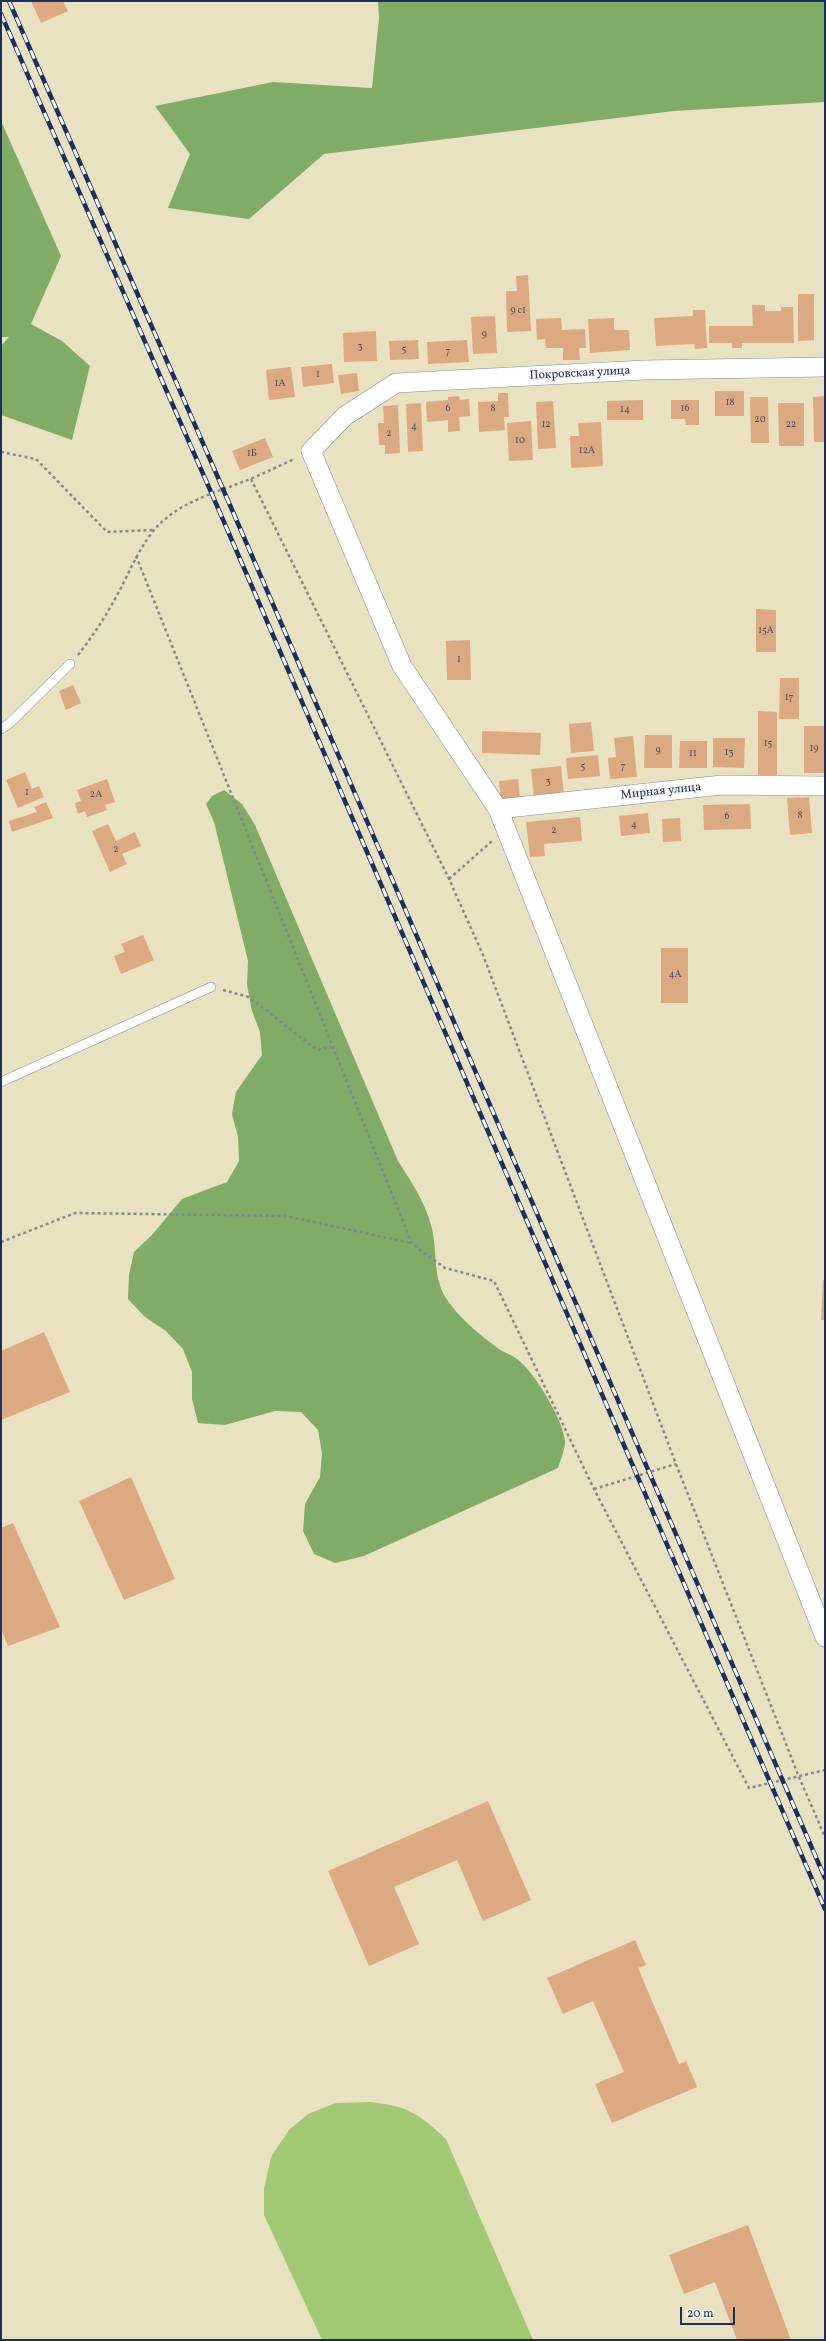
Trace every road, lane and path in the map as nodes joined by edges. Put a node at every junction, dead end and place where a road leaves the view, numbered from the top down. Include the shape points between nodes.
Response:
1 (825, 367) edge
2 (311, 451) junction
3 (1, 452) edge
4 (251, 479) junction
5 (155, 530) junction
6 (136, 556) junction
7 (70, 664) joint
8 (1, 729) edge
9 (825, 786) edge
10 (498, 809) junction
11 (506, 829) junction
12 (449, 879) junction
13 (211, 987) joint
14 (331, 1047) junction
15 (1, 1082) edge
16 (1, 1242) edge
17 (412, 1244) junction
18 (676, 1464) junction
19 (594, 1489) junction
20 (825, 1637) edge
21 (825, 1770) edge
22 (798, 1777) junction
23 (825, 1837) edge

1 - 2 street, Покровская улица via 644,370 396,383 345,416
2 - 4 path
2 - 10 street via 402,666
3 - 5 path via 36,459 107,532
4 - 5 path via 211,492 175,511
4 - 12 path
5 - 6 path
6 - 7 path via 116,599 93,636
6 - 14 path
7 - 8 lane via 12,722
9 - 10 street, Мирная улица via 722,785
10 - 11 street
11 - 12 path
11 - 20 street
12 - 18 path via 486,963
13 - 14 path via 249,997 317,1050
13 - 15 lane
14 - 17 path
16 - 17 path via 75,1213 286,1216
17 - 19 path via 445,1268 494,1281
18 - 19 path
18 - 22 path
19 - 22 path via 749,1788
21 - 22 path
22 - 23 path

